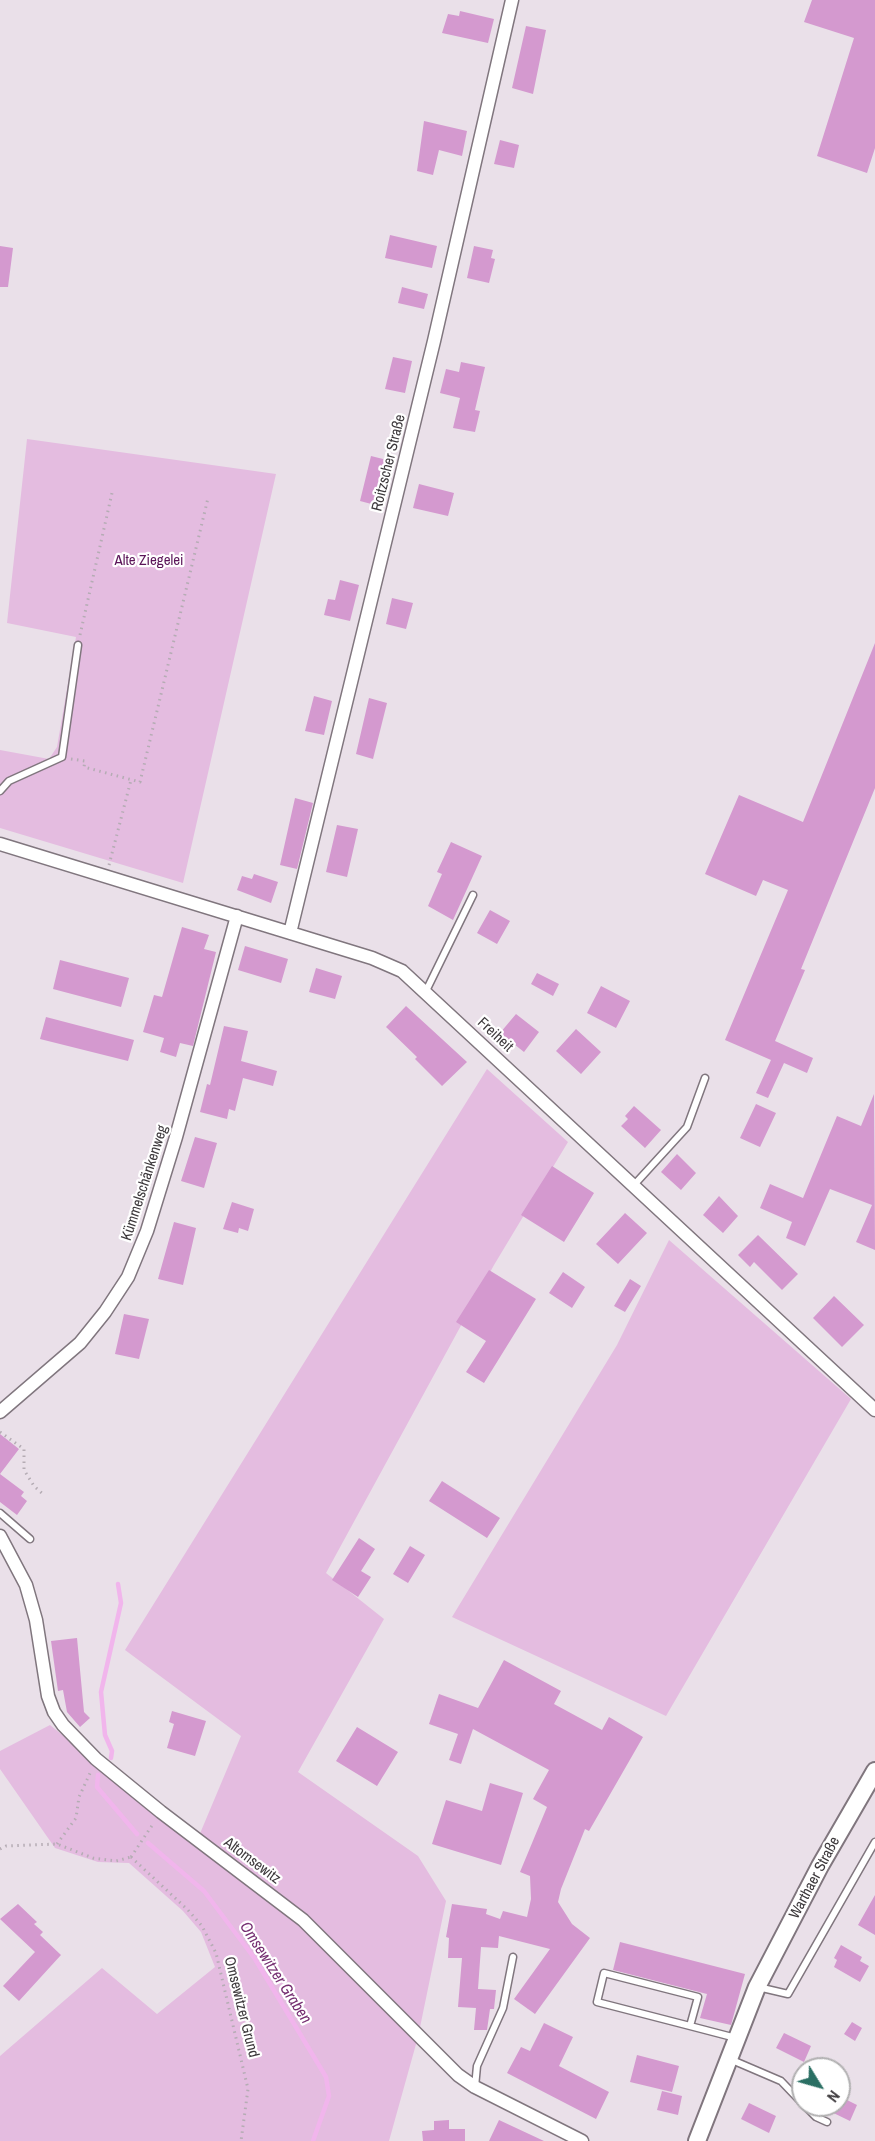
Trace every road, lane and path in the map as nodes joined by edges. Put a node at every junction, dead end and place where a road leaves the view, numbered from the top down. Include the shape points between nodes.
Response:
1 (513, 0) edge
2 (112, 493) dead end
3 (208, 498) dead end
4 (78, 645) joint
5 (62, 757) junction
6 (131, 780) junction
7 (0, 791) edge
8 (0, 844) edge
9 (107, 877) junction
10 (473, 895) dead end
11 (237, 916) junction
12 (290, 933) junction
13 (426, 991) junction
14 (705, 1078) dead end
15 (633, 1186) junction
16 (875, 1410) edge
17 (0, 1412) edge
18 (0, 1432) edge
19 (44, 1495) dead end
20 (0, 1513) edge
21 (0, 1536) edge
22 (30, 1539) dead end
23 (96, 1759) junction
24 (875, 1771) edge
25 (161, 1812) junction
26 (875, 1842) edge
27 (57, 1844) junction
28 (0, 1850) edge
29 (131, 1857) junction
30 (513, 1956) dead end
31 (758, 1987) junction
32 (690, 2026) junction
33 (736, 2038) junction
34 (728, 2058) junction
35 (475, 2087) junction
36 (791, 2091) edge
37 (816, 2117) edge
38 (828, 2122) dead end
39 (241, 2141) edge
40 (582, 2141) edge
41 (697, 2141) edge

1 - 12 street, Roitzscher Straße
2 - 4 path
3 - 6 path via 140,782
4 - 5 lane
5 - 6 path via 85,761 84,766
5 - 7 lane via 9,781
6 - 9 path
8 - 9 street, Freiheit
9 - 11 street, Freiheit
10 - 13 lane
11 - 12 street, Freiheit
11 - 17 street, Kümmelschänkenweg via 176,1137 147,1231 128,1277 80,1343
12 - 13 street, Freiheit via 391,964
13 - 15 street, Freiheit
14 - 15 lane via 687,1127
15 - 16 street, Freiheit
18 - 19 path via 24,1449 24,1470
20 - 22 lane
21 - 23 street, Altomsewitz via 26,1585 54,1712
23 - 25 street, Altomsewitz
23 - 27 path via 79,1797 76,1818
24 - 31 street, Warthaer Straße via 820,1866
25 - 29 path
25 - 35 street, Altomsewitz via 303,1920 458,2075
26 - 31 lane via 788,1994
27 - 28 path via 6,1846
27 - 29 path via 93,1858 116,1861
29 - 39 path, Omsewitzer Grund via 188,1910 202,1926 216,1953 248,2089
30 - 35 lane via 503,2007 477,2066
31 - 33 street, Warthaer Straße
32 - 32 lane via 698,1997 604,1973 597,2002
32 - 33 lane
33 - 34 street, Warthaer Straße
34 - 36 lane via 781,2081
34 - 41 street, Warthaer Straße
35 - 40 street, Altomsewitz
37 - 38 lane

